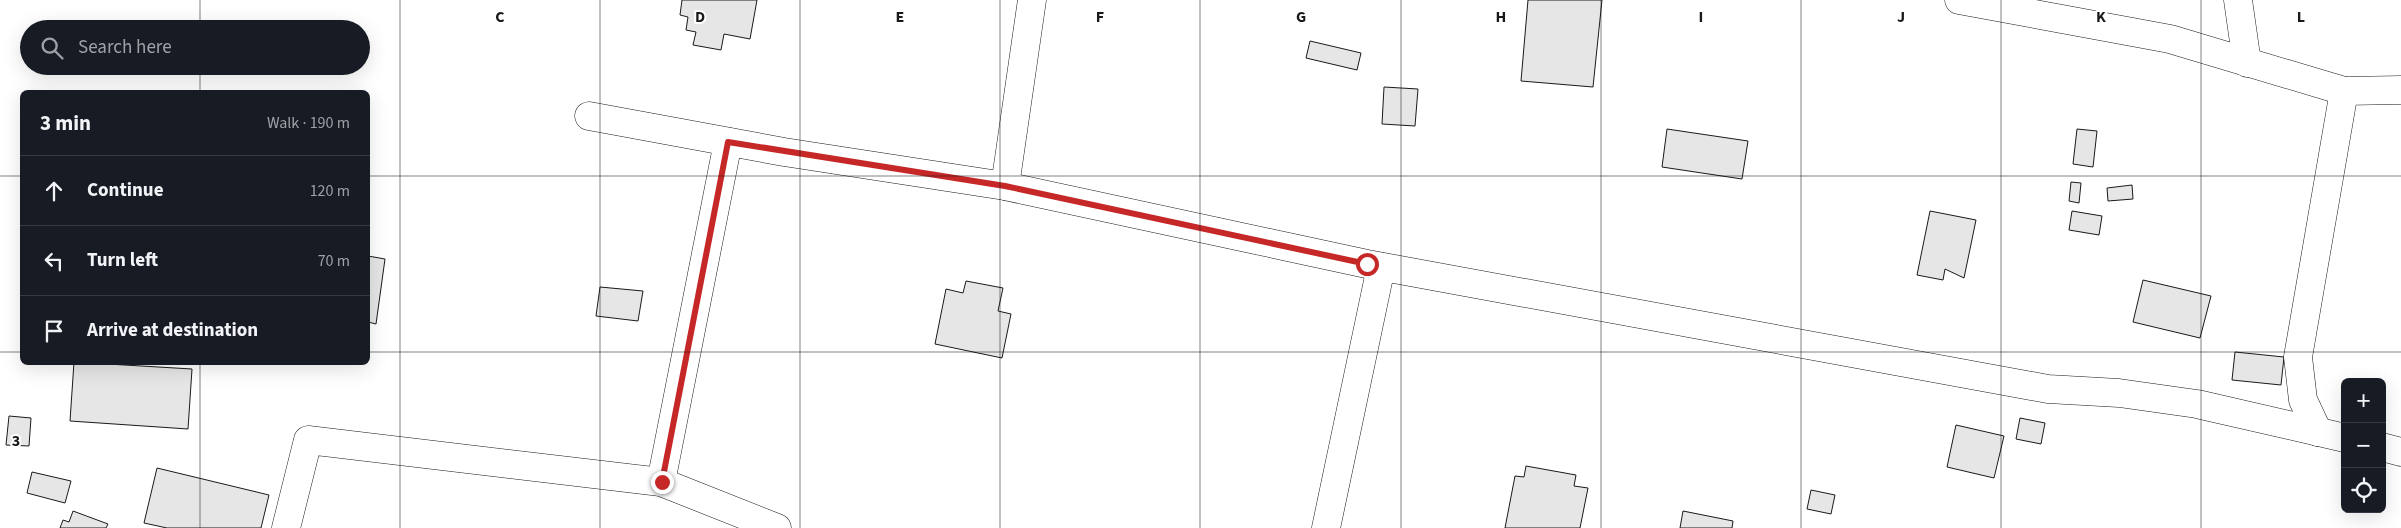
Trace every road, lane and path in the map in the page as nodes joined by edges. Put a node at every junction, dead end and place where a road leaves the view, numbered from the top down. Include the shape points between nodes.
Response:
1 (1032, 0) edge
2 (1959, 0) edge
3 (2238, 0) edge
4 (2248, 63) junction
5 (2401, 90) edge
6 (2344, 92) junction
7 (588, 116) dead end
8 (728, 142) junction
9 (1005, 186) junction
10 (1381, 267) junction
11 (2318, 432) junction
12 (2341, 437) edge
13 (2386, 448) edge
14 (2401, 452) edge
15 (662, 482) junction
16 (286, 528) edge
17 (777, 528) edge
18 (1326, 528) edge

1 - 9 street
2 - 4 street via 2170,40
3 - 4 street
4 - 6 street
5 - 6 street
6 - 11 street via 2298,357 2303,400
7 - 8 street
8 - 9 street
8 - 15 street
9 - 10 street
10 - 11 street via 2048,389 2119,392 2197,404
10 - 18 street
11 - 12 street
13 - 14 street
15 - 16 street via 308,440
15 - 17 street

